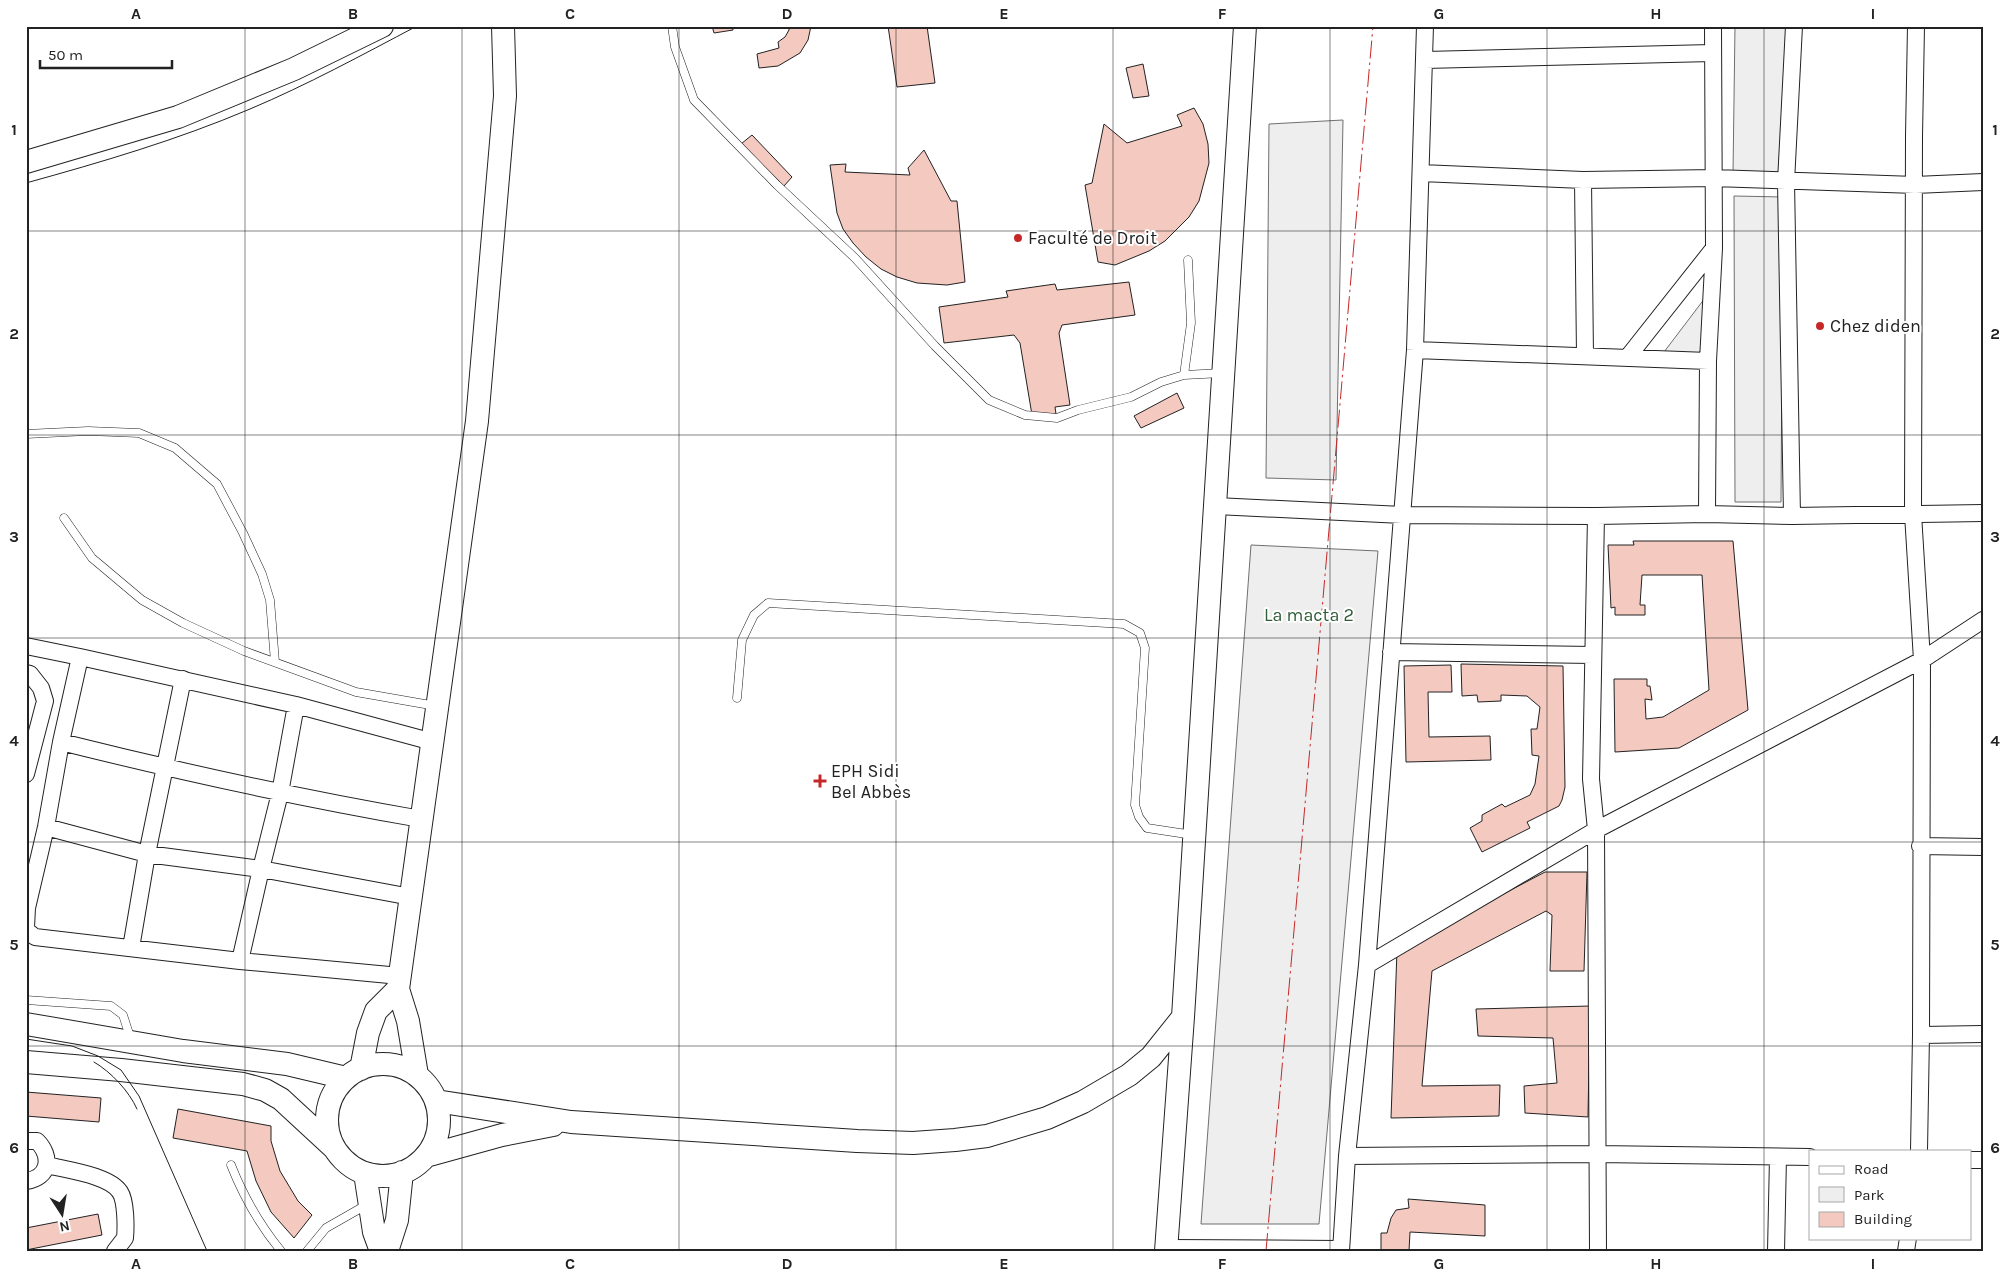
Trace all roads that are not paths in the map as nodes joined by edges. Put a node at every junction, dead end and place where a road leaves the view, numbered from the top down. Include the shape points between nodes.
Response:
1 (382, 26) edge
2 (503, 26) edge
3 (672, 26) edge
4 (1245, 26) edge
5 (1425, 26) edge
6 (1713, 26) edge
7 (1794, 26) edge
8 (1916, 26) edge
9 (1712, 53) junction
10 (1425, 60) junction
11 (26, 162) edge
12 (1421, 173) junction
13 (1714, 178) junction
14 (1582, 180) junction
15 (1786, 182) junction
16 (1983, 182) edge
17 (1915, 185) junction
18 (1714, 248) junction
19 (1188, 260) dead end
20 (1415, 350) junction
21 (1586, 356) junction
22 (1627, 358) junction
23 (1708, 361) junction
24 (1224, 373) junction
25 (1184, 375) junction
26 (26, 434) edge
27 (1216, 506) junction
28 (1983, 513) edge
29 (1707, 514) junction
30 (1913, 514) junction
31 (1402, 515) junction
32 (1596, 516) junction
33 (1792, 516) junction
34 (64, 518) dead end
35 (1983, 620) edge
36 (26, 646) edge
37 (1391, 652) junction
38 (1593, 655) junction
39 (80, 657) junction
40 (1922, 660) junction
41 (275, 662) junction
42 (26, 673) edge
43 (183, 679) junction
44 (737, 698) dead end
45 (296, 705) junction
46 (438, 706) junction
47 (61, 742) junction
48 (433, 742) junction
49 (166, 768) junction
50 (26, 774) edge
51 (280, 793) junction
52 (421, 819) junction
53 (46, 827) junction
54 (1596, 830) junction
55 (1195, 835) junction
56 (1920, 846) junction
57 (1983, 847) edge
58 (148, 854) junction
59 (261, 868) junction
60 (411, 897) junction
61 (26, 928) edge
62 (131, 948) junction
63 (240, 961) junction
64 (1367, 965) junction
65 (399, 983) junction
66 (26, 1000) edge
67 (1183, 1017) junction
68 (26, 1024) edge
69 (1983, 1034) edge
70 (1921, 1035) junction
71 (132, 1042) junction
72 (26, 1062) edge
73 (354, 1073) junction
74 (417, 1075) junction
75 (436, 1100) junction
76 (571, 1122) junction
77 (26, 1141) edge
78 (334, 1148) junction
79 (1918, 1150) edge
80 (1597, 1154) junction
81 (426, 1156) junction
82 (1347, 1156) junction
83 (1778, 1157) junction
84 (1809, 1158) edge
85 (47, 1165) junction
86 (231, 1165) dead end
87 (402, 1172) junction
88 (365, 1173) junction
89 (26, 1181) edge
90 (369, 1204) junction
91 (1166, 1249) edge
92 (1341, 1250) edge
93 (114, 1251) edge
94 (281, 1251) edge
95 (307, 1251) edge
96 (381, 1251) edge
97 (387, 1251) edge
98 (1598, 1251) edge
99 (1776, 1251) edge

1 - 11 main road via 294,69 178,117
2 - 46 main road via 505,96 477,421
3 - 25 lane via 675,47 694,100 777,185 855,258 989,400 1025,415 1057,418 1131,397
4 - 24 main road
5 - 10 street
6 - 9 street
7 - 15 street
8 - 17 street
9 - 10 street
9 - 13 street
10 - 12 street
12 - 14 street
12 - 20 street
13 - 14 street
13 - 15 street
13 - 18 street
14 - 21 street
15 - 17 street
15 - 33 street
16 - 17 street
17 - 30 street
18 - 22 street
18 - 23 street
19 - 25 lane via 1191,323
20 - 21 street
20 - 31 street
21 - 22 street
22 - 23 street
23 - 29 street
24 - 25 lane
24 - 27 main road
26 - 41 lane via 139,433 175,448 217,484 265,583 270,600
27 - 31 street
27 - 55 main road
28 - 30 street
29 - 32 street
29 - 33 street
30 - 33 street
30 - 40 street
31 - 32 street
31 - 37 street
32 - 38 street
34 - 41 lane via 92,558 142,600 227,643
35 - 40 street
36 - 39 street
37 - 38 street
37 - 64 street
38 - 54 street via 1591,779
39 - 43 street
39 - 47 street
40 - 54 street
40 - 56 street
41 - 46 lane via 356,692
42 - 50 street via 41,688 45,701
43 - 45 street
43 - 49 street
44 - 55 lane via 742,640 754,615 768,603 1124,624 1140,633 1145,648 1134,805 1138,817 1147,828
45 - 48 street
45 - 51 street
46 - 48 main road
47 - 49 street
47 - 53 street
48 - 52 main road
49 - 51 street
49 - 58 street
51 - 52 street
51 - 59 street
52 - 60 main road
53 - 58 street
53 - 61 street via 27,908
54 - 64 street
54 - 80 street
55 - 67 main road
56 - 57 street
56 - 70 street
58 - 59 street
58 - 62 street
59 - 60 street
59 - 63 street
60 - 65 main road
61 - 62 street via 35,937
62 - 63 street
63 - 65 street
64 - 82 street
65 - 73 main road via 376,1011
65 - 74 main road
66 - 71 lane via 111,1006 123,1015
67 - 76 main road via 1151,1057 1103,1092 1047,1118 987,1136 894,1143
67 - 91 main road
68 - 71 main road
69 - 70 street
70 - 79 street
71 - 73 main road
72 - 78 main road via 243,1084 265,1090 281,1099
73 - 74 main road via 375,1065 390,1064
73 - 78 main road via 334,1093 328,1111 328,1130
74 - 75 main road
75 - 76 main road
75 - 81 main road via 438,1130
76 - 81 main road via 536,1127
77 - 85 street via 37,1141 45,1149
78 - 88 main road via 342,1159
80 - 82 street
80 - 83 street
80 - 98 street
81 - 87 main road
82 - 92 street
83 - 84 street
83 - 99 street
85 - 89 street via 42,1174
85 - 93 street via 106,1180 120,1192 125,1238
86 - 94 lane via 260,1225
87 - 88 main road via 377,1176
87 - 97 main road via 397,1220
88 - 90 main road
90 - 95 lane via 326,1228
90 - 96 main road
91 - 92 street

